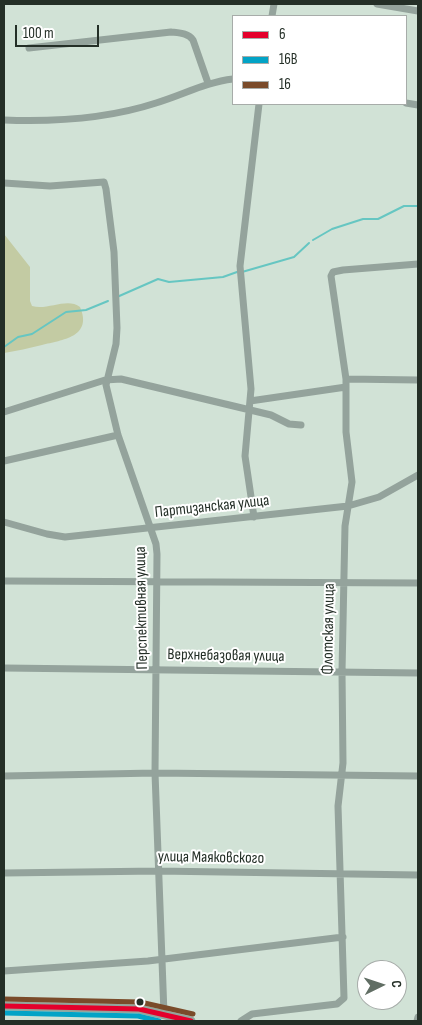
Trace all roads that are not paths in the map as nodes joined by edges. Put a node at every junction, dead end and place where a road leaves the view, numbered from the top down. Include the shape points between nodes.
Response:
1 (377, 4) edge
2 (418, 11) edge
3 (30, 48) dead end
4 (232, 79) edge
5 (208, 83) junction
6 (259, 105) edge
7 (4, 120) edge
8 (4, 183) edge
9 (418, 264) edge
10 (105, 380) junction
11 (418, 380) edge
12 (346, 383) junction
13 (250, 401) junction
14 (248, 409) junction
15 (4, 412) edge
16 (301, 424) dead end
17 (118, 435) junction
18 (4, 461) edge
19 (418, 475) edge
20 (348, 506) junction
21 (254, 517) junction
22 (4, 522) edge
23 (150, 528) junction
24 (4, 581) edge
25 (158, 582) junction
26 (343, 582) junction
27 (418, 583) edge
28 (4, 668) edge
29 (157, 669) junction
30 (342, 672) junction
31 (418, 673) edge
32 (155, 773) junction
33 (4, 776) edge
34 (341, 776) junction
35 (418, 776) edge
36 (158, 870) junction
37 (4, 873) edge
38 (340, 875) junction
39 (418, 875) edge
40 (343, 936) junction
41 (162, 959) junction
42 (4, 971) edge
43 (4, 1006) edge
44 (164, 1014) junction
45 (418, 1017) edge
46 (191, 1021) edge
47 (241, 1021) edge
48 (417, 1021) edge

1 - 2 street
3 - 5 street via 182,33 194,40
4 - 5 street
5 - 7 street via 155,104 122,112 75,119
6 - 13 street via 240,266 250,355
8 - 10 street via 50,186 104,182 114,252 118,328
9 - 12 street, Флотская улица via 333,272
10 - 14 street via 121,379
10 - 15 street
10 - 17 street, Перспективная улица
11 - 12 street
12 - 13 street
12 - 20 street, Флотская улица via 346,432 352,482
13 - 14 street
14 - 16 street via 289,424
14 - 21 street via 245,456
17 - 18 street
17 - 23 street, Перспективная улица
19 - 20 street, Партизанская улица via 379,497
20 - 21 street, Партизанская улица
20 - 26 street, Флотская улица
21 - 23 street, Партизанская улица
22 - 23 street, Партизанская улица via 58,536
23 - 25 street, Перспективная улица via 156,544
24 - 25 street
25 - 26 street
25 - 29 street, Перспективная улица
26 - 27 street
26 - 30 street, Флотская улица
28 - 29 street, Верхнебазовая улица
29 - 30 street, Верхнебазовая улица
29 - 32 street, Перспективная улица
30 - 31 street, Верхнебазовая улица
30 - 34 street, Флотская улица
32 - 33 street
32 - 34 street
32 - 36 street, Перспективная улица
34 - 35 street
34 - 38 street, Флотская улица via 338,806
36 - 37 street, улица Маяковского
36 - 38 street, улица Маяковского
36 - 41 street, Перспективная улица
38 - 39 street, улица Маяковского
38 - 40 street, Флотская улица
40 - 41 street
40 - 47 street, Флотская улица via 344,998 337,1004 252,1014
41 - 42 street
41 - 44 street, Перспективная улица
43 - 44 main road via 139,1009
44 - 46 main road
45 - 48 street

